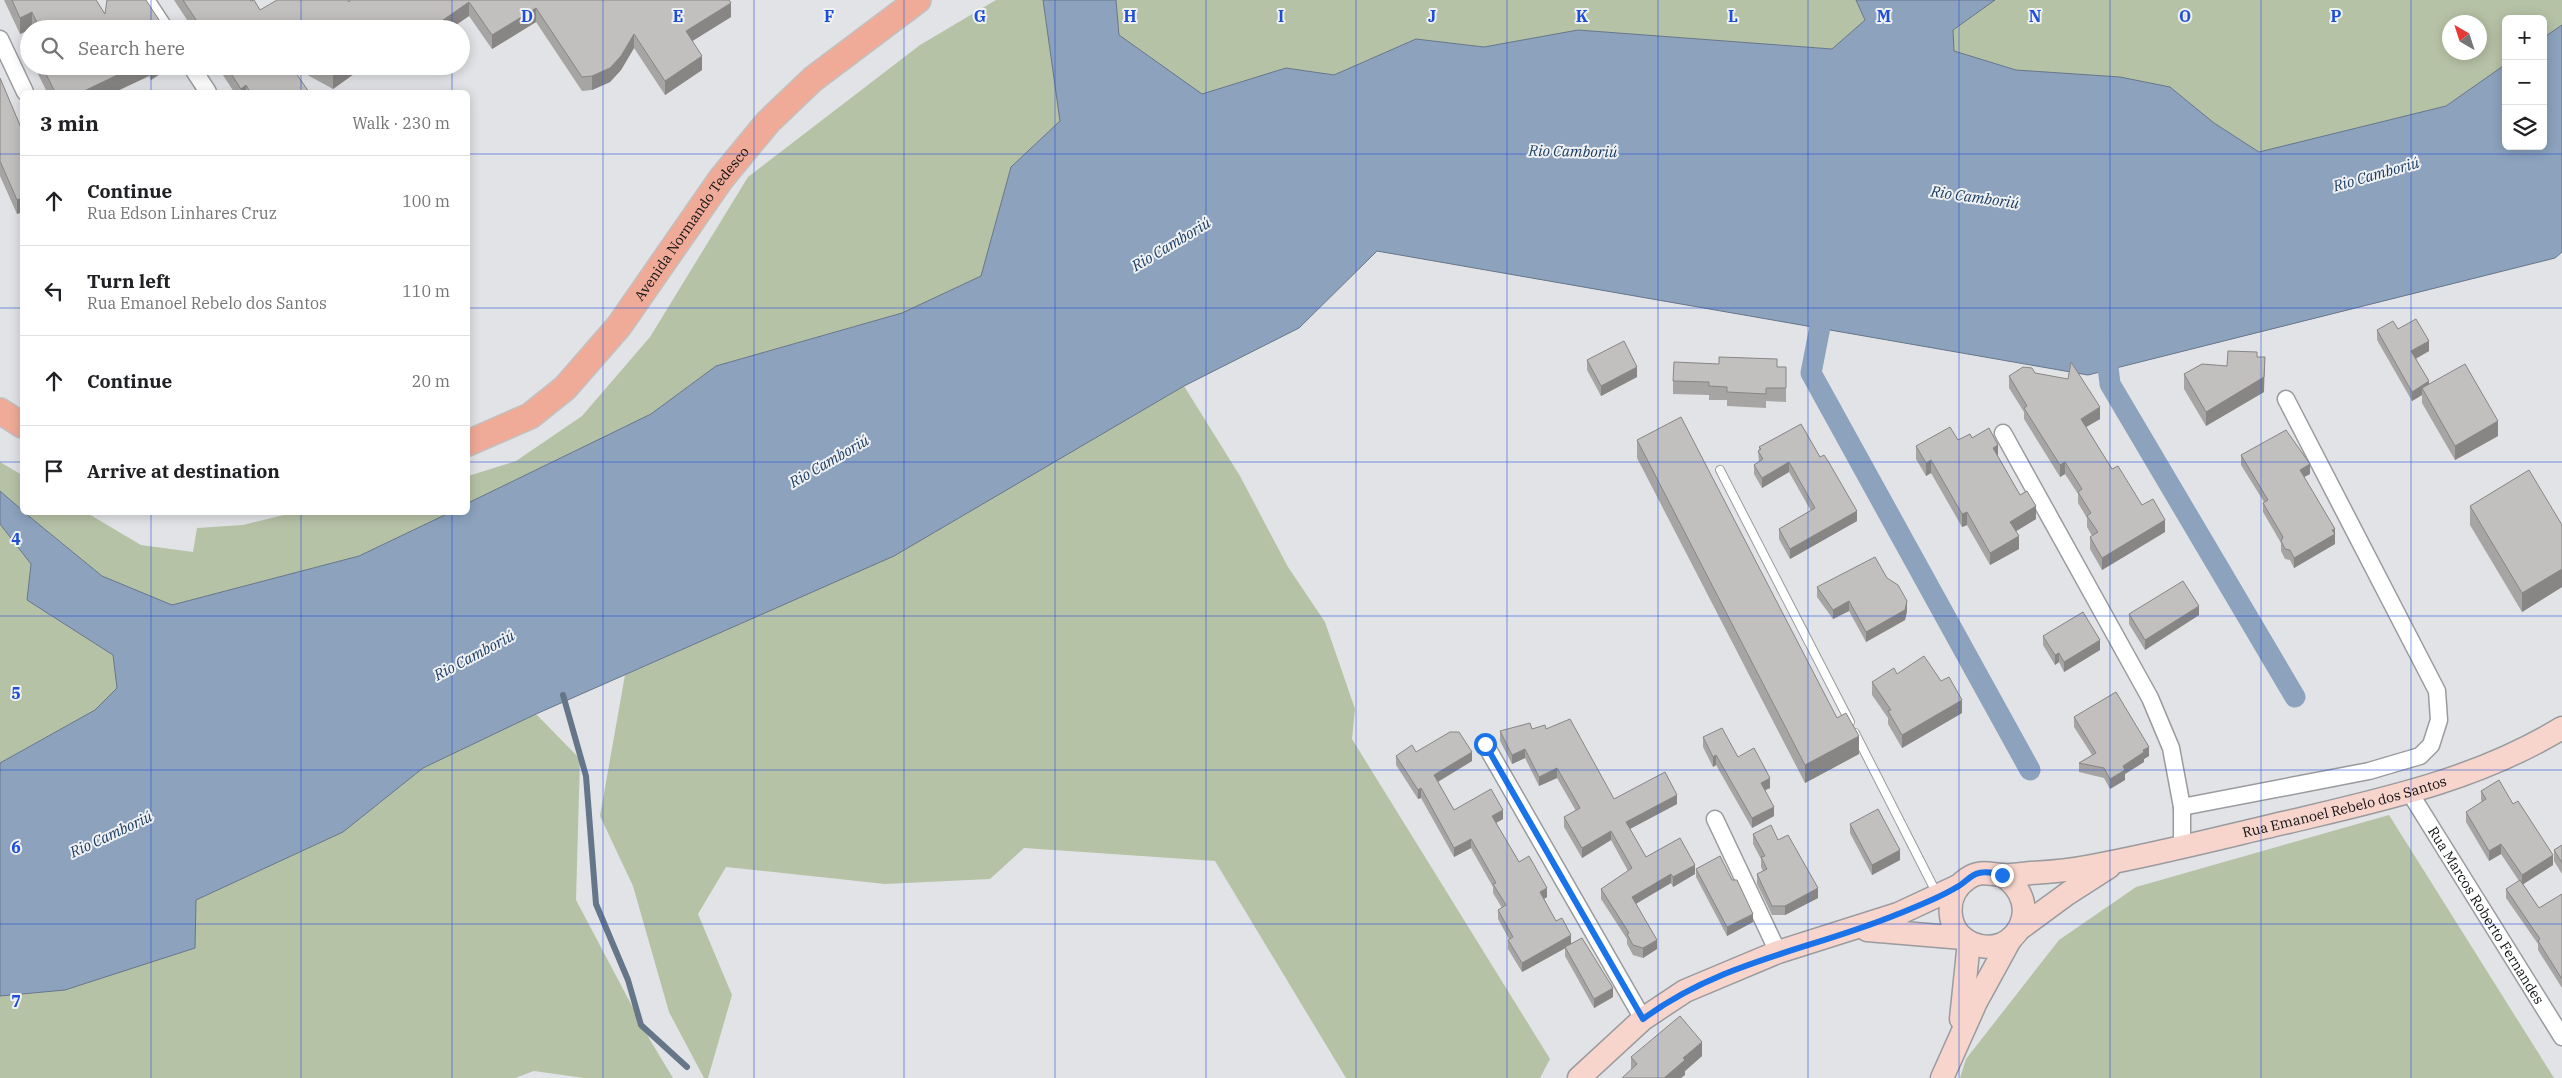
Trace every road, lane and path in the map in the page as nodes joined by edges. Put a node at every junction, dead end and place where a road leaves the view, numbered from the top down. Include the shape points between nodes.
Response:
1 (146, 0) edge
2 (918, 0) edge
3 (159, 20) edge
4 (0, 38) edge
5 (197, 75) edge
6 (25, 90) edge
7 (207, 90) edge
8 (2286, 399) dead end
9 (0, 411) edge
10 (20, 424) edge
11 (2003, 433) dead end
12 (470, 442) edge
13 (1720, 470) dead end
14 (2562, 728) edge
15 (1485, 744) dead end
16 (2410, 793) junction
17 (2182, 806) junction
18 (1715, 819) dead end
19 (2182, 847) junction
20 (2118, 861) junction
21 (2002, 875) junction
22 (1948, 891) junction
23 (1848, 930) junction
24 (2015, 934) junction
25 (1966, 940) junction
26 (1778, 952) junction
27 (1643, 1019) junction
28 (2562, 1037) edge
29 (1956, 1042) junction
30 (1579, 1078) edge
31 (1942, 1078) edge

1 - 3 street
2 - 12 main road, Avenida Normando Tedesco via 814,79 768,122 721,179 619,326 565,388 530,416
4 - 6 street
5 - 7 street
8 - 17 street via 2437,691 2439,720 2431,745 2420,756 2369,771
9 - 10 main road
11 - 17 street via 2150,698 2172,748
13 - 22 lane
14 - 16 main road, Rua Emanoel Rebelo dos Santos via 2498,762
15 - 27 street
16 - 19 main road, Rua Emanoel Rebelo dos Santos
16 - 28 street, Rua Marcos Roberto Fernandes
17 - 19 street
18 - 26 street
19 - 20 main road, Rua Emanoel Rebelo dos Santos
20 - 21 main road, Rua Emanoel Rebelo dos Santos
20 - 24 main road, Rua Emanoel Rebelo dos Santos via 2066,894
21 - 22 main road via 1978,873
21 - 24 main road via 2013,882 2025,905 2024,918
22 - 23 main road via 1898,914
22 - 25 main road via 1952,896 1951,913 1955,929
23 - 25 main road via 1907,932
23 - 26 main road
24 - 25 main road via 2002,944 1991,947
24 - 29 main road
25 - 29 main road via 1965,992
26 - 27 main road via 1685,991
27 - 30 main road
29 - 31 main road

